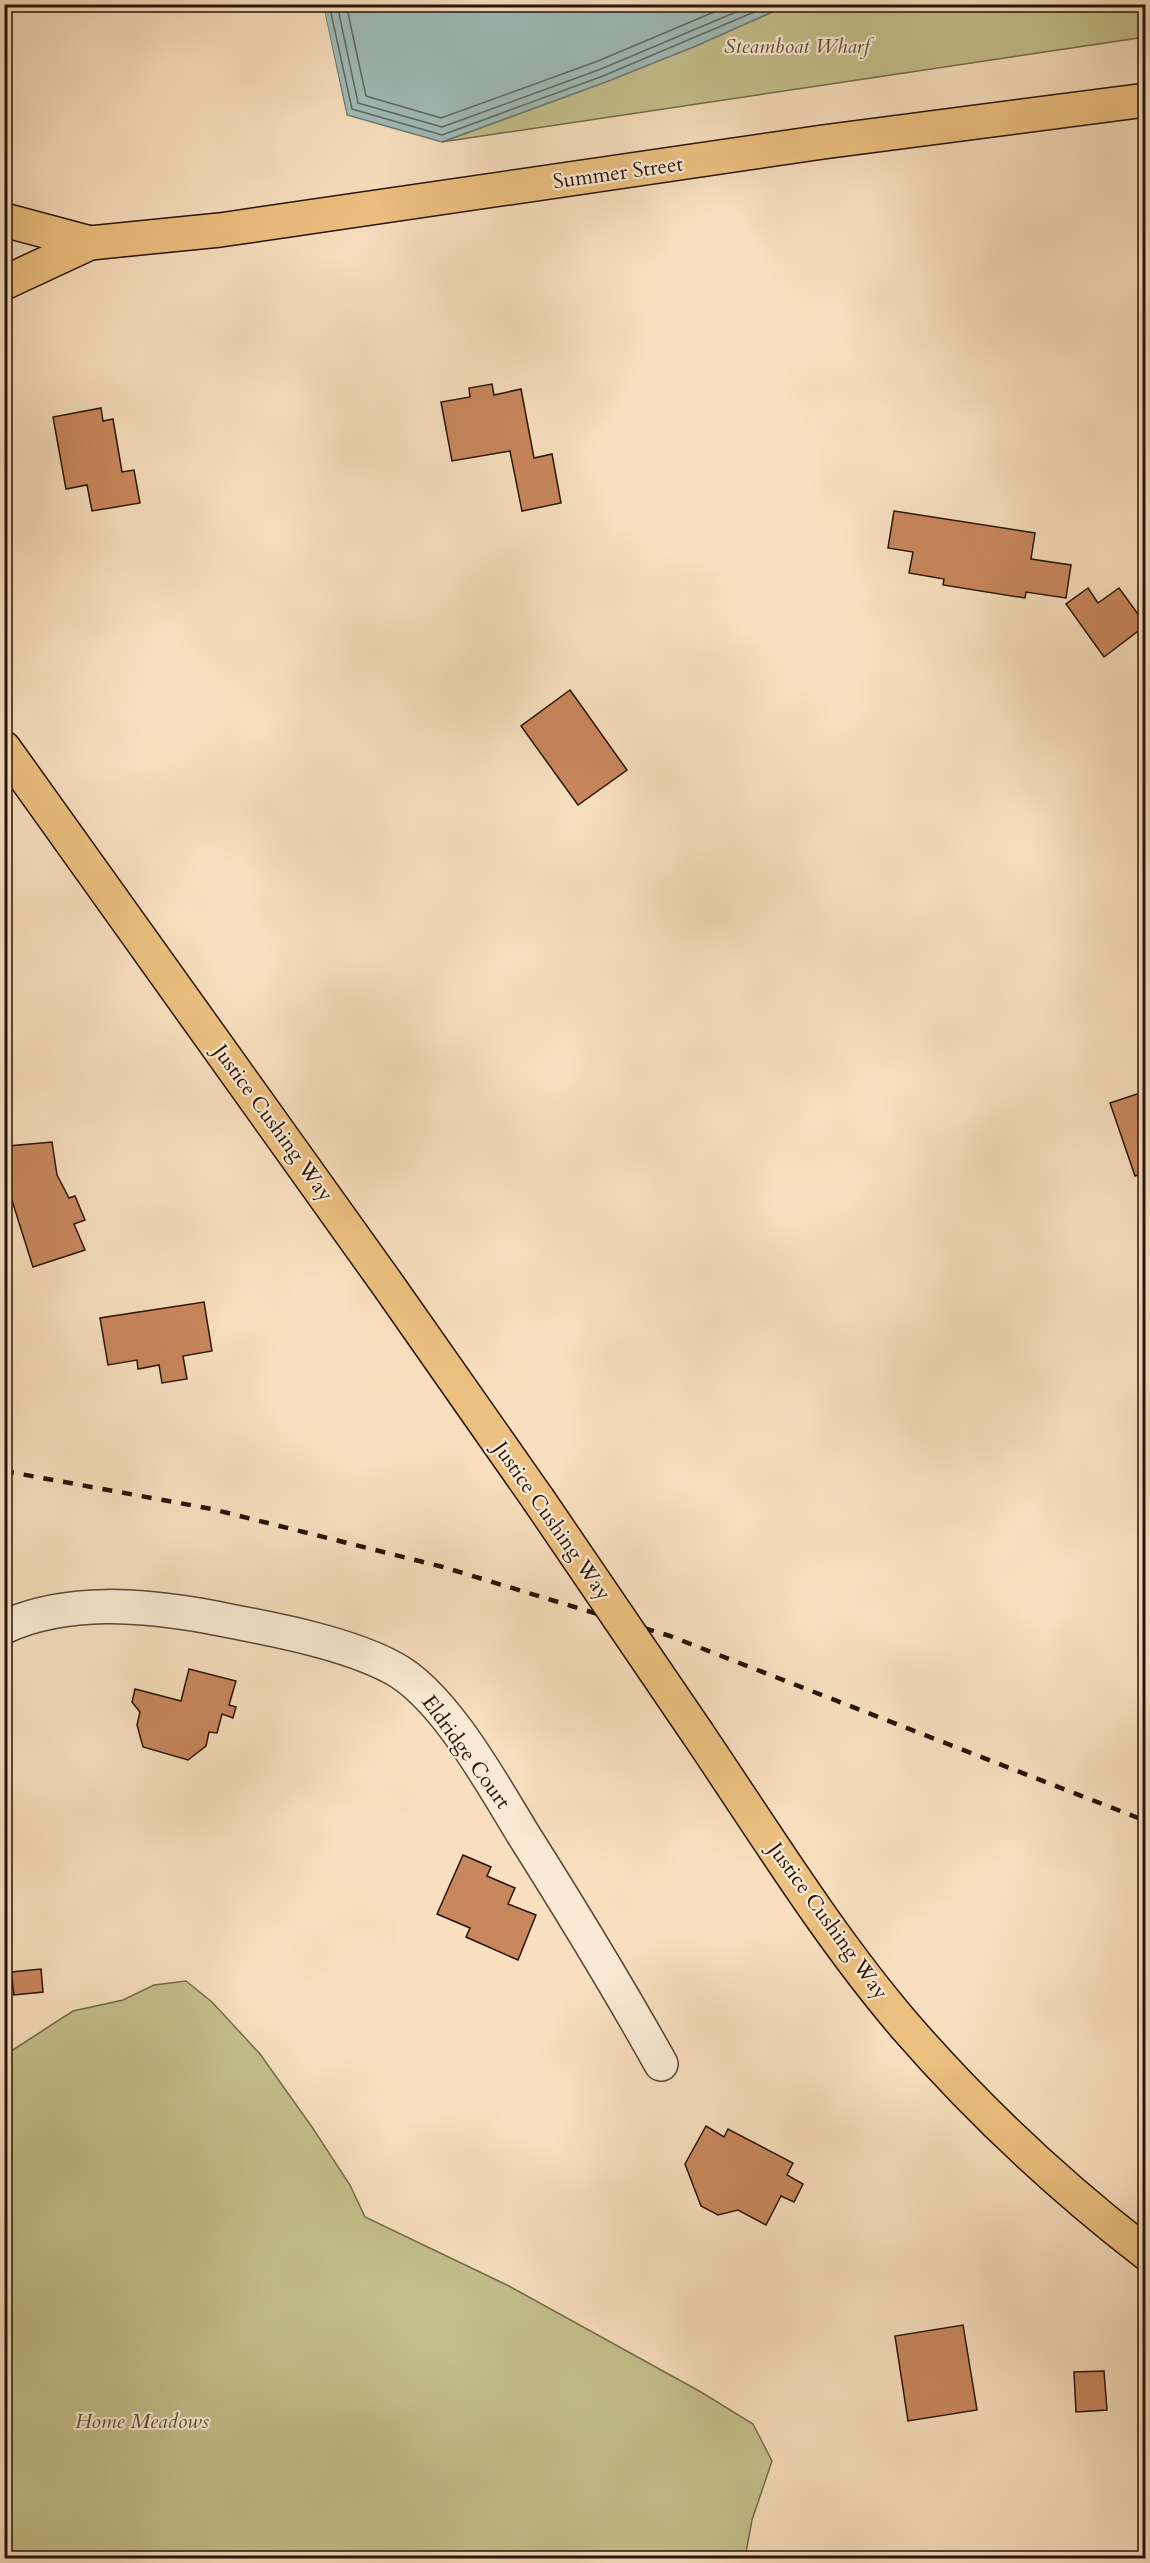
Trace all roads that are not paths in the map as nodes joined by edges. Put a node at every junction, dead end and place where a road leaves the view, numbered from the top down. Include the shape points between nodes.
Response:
1 (1146, 100) edge
2 (4, 220) edge
3 (90, 243) junction
4 (4, 283) edge
5 (4, 748) edge
6 (4, 1627) edge
7 (661, 2064) dead end
8 (1146, 2253) edge

1 - 3 main road, Summer Street via 220,230
2 - 3 main road, Summer Street
3 - 4 main road, Summer Street
5 - 8 main road, Justice Cushing Way, bridge via 388,1284 810,1900 904,2025 1020,2146
6 - 7 street, Eldridge Court via 68,1609 150,1609 257,1626 349,1651 394,1668 431,1701 483,1770 604,1961

